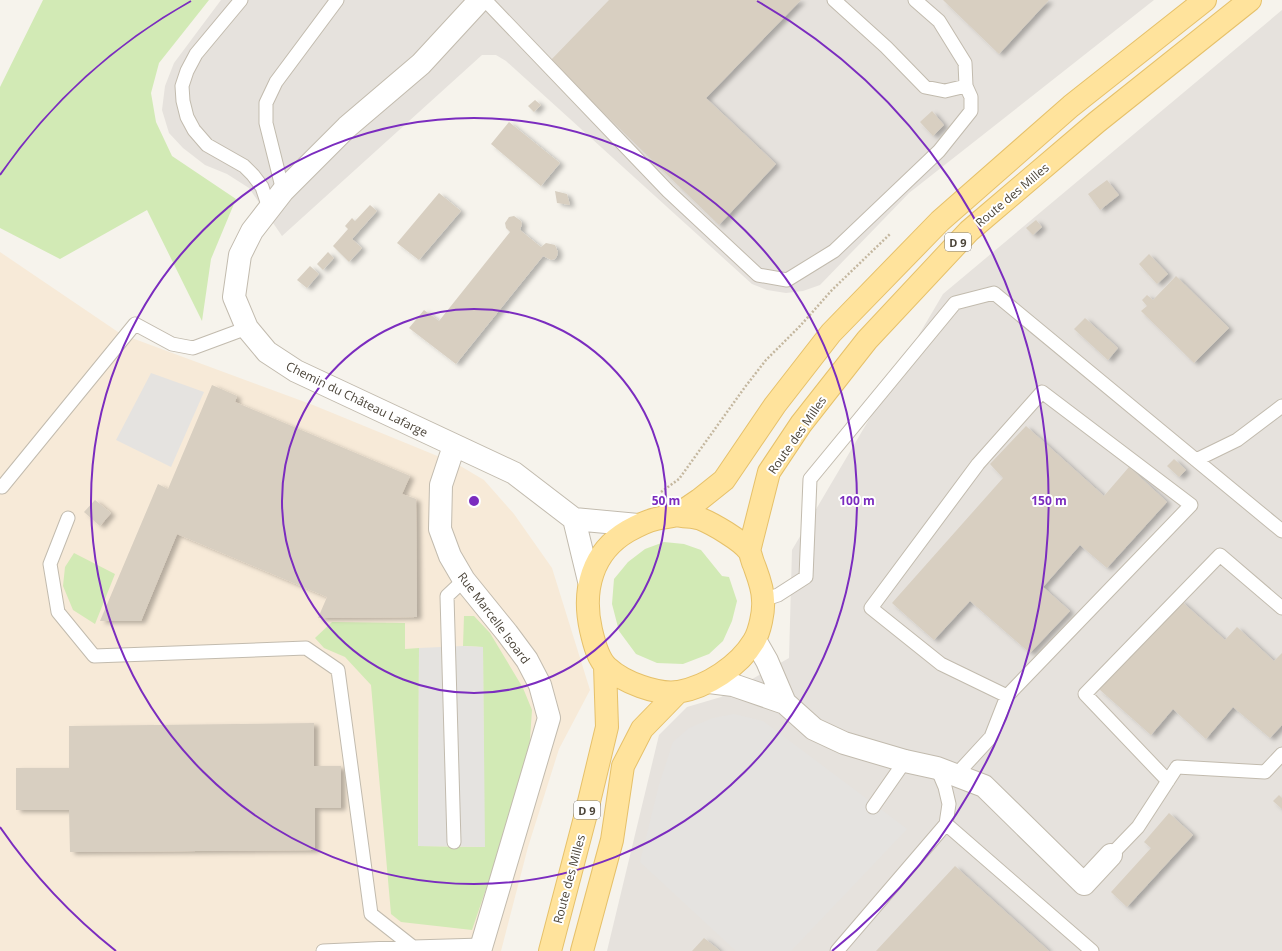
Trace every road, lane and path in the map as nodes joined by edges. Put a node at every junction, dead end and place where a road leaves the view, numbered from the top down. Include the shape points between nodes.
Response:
1 (241, 0) edge
2 (337, 0) edge
3 (480, 0) edge
4 (485, 0) edge
5 (834, 0) edge
6 (916, 0) edge
7 (1205, 0) edge
8 (1250, 0) edge
9 (966, 86) junction
10 (282, 190) junction
11 (269, 208) junction
12 (247, 328) junction
13 (1282, 406) edge
14 (454, 446) junction
15 (1196, 460) junction
16 (2, 487) dead end
17 (677, 516) junction
18 (68, 518) dead end
19 (574, 519) junction
20 (638, 525) junction
21 (1282, 531) edge
22 (749, 551) junction
23 (464, 580) junction
24 (589, 581) junction
25 (764, 600) junction
26 (1282, 608) edge
27 (755, 640) junction
28 (605, 666) junction
29 (709, 682) junction
30 (670, 691) junction
31 (1007, 696) junction
32 (785, 703) junction
33 (1282, 754) edge
34 (905, 761) junction
35 (947, 771) junction
36 (1168, 781) junction
37 (873, 807) dead end
38 (946, 824) junction
39 (454, 842) dead end
40 (1111, 855) joint
41 (413, 947) junction
42 (481, 948) edge
43 (323, 951) edge
44 (550, 951) edge
45 (582, 951) edge
46 (837, 951) edge
47 (1092, 951) edge

1 - 11 lane via 196,54 182,86 183,101 194,130 207,145 244,166 253,175 262,187
2 - 10 lane via 276,82 266,103 266,123
3 - 10 street, Chemin du Château Lafarge via 421,64 347,127
4 - 9 lane via 668,190 758,276 787,280 834,251 939,151 971,111 971,97
5 - 9 lane via 925,87 945,91
6 - 9 lane via 939,21 965,63
7 - 17 main road, D 9 via 1071,106 940,221 831,333 775,405 724,480
8 - 22 main road, Route des Milles / D 9 via 1097,122 969,231 867,340 801,424 769,472
10 - 11 street, Chemin du Château Lafarge
11 - 12 street, Chemin du Château Lafarge via 252,231 240,255 234,297
12 - 14 street, Chemin du Château Lafarge via 267,352 296,371
12 - 16 lane via 193,348 172,344 135,324
13 - 15 lane via 1237,440
14 - 19 street, Chemin du Château Lafarge via 514,473
14 - 23 street, Rue Marcelle Isoard via 441,485 440,529 450,556
15 - 21 lane
15 - 25 lane via 994,293 955,303 810,479 806,577 778,595
17 - 20 main road via 655,519
17 - 22 main road via 700,518 718,527
18 - 41 lane via 50,564 58,612 94,656 306,648 338,670 371,914
19 - 20 street
19 - 24 street
20 - 24 main road via 608,546 596,562
22 - 25 main road
23 - 39 lane via 447,596
23 - 42 street, Rue Marcelle Isoard via 527,660 540,685 549,718
24 - 28 main road via 590,625 594,644
25 - 27 main road
26 - 36 lane via 1220,555 1085,694
27 - 29 main road via 739,660
27 - 32 street via 767,660
28 - 30 main road via 631,683
28 - 44 main road, Route des Milles / D 9 via 607,727
29 - 30 main road
29 - 32 street via 733,685
30 - 45 main road, D 9 via 642,729 623,766 612,840
31 - 31 lane via 1191,505 1042,392 978,464 871,608 941,664
31 - 35 lane via 991,737
32 - 34 street via 814,729 844,743
33 - 36 lane via 1265,772 1178,767
34 - 35 street
34 - 37 lane
35 - 38 lane via 945,786 949,804
35 - 40 street via 984,786 1084,884
36 - 40 lane via 1138,827
38 - 46 lane
38 - 47 lane
41 - 42 lane
41 - 43 lane

